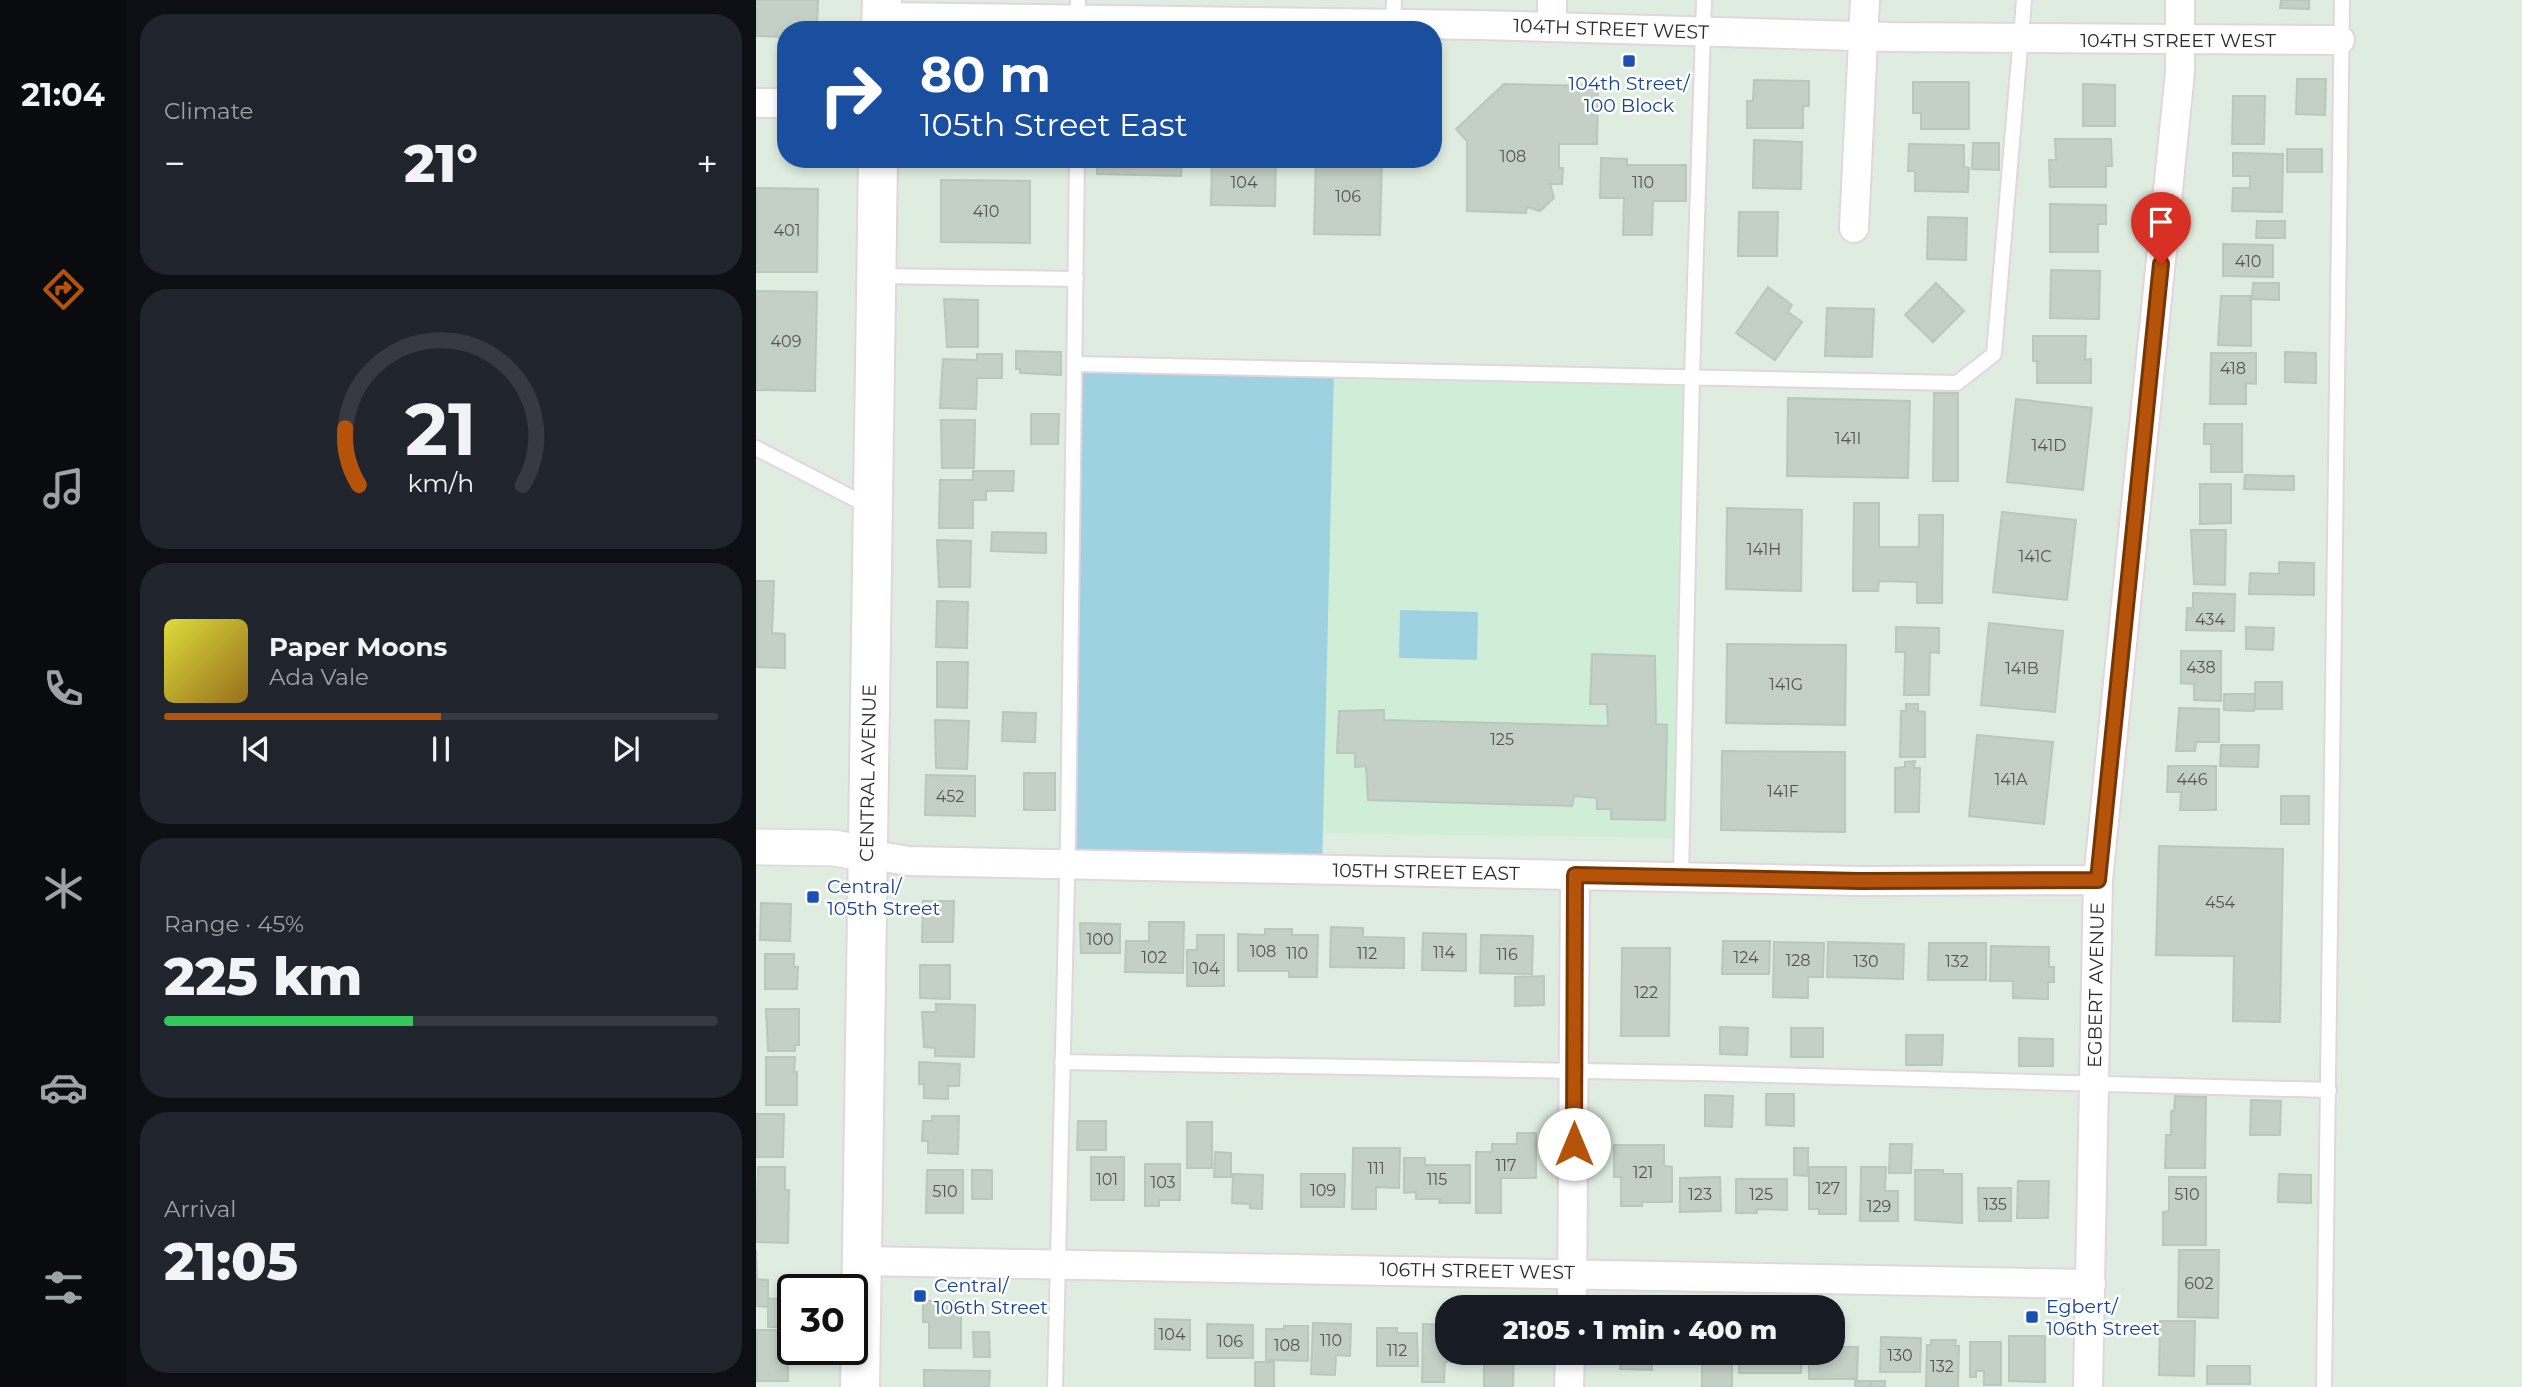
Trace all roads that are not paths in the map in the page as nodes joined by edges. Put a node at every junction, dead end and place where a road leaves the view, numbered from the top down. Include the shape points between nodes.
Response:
1 (1704, 0) edge
2 (1865, 0) edge
3 (2024, 0) edge
4 (2180, 0) edge
5 (2342, 0) edge
6 (1236, 11) edge
7 (1394, 12) edge
8 (1552, 14) edge
9 (881, 16) edge
10 (1078, 16) edge
11 (1704, 31) junction
12 (1864, 36) junction
13 (2022, 38) junction
14 (2180, 40) junction
15 (2340, 40) junction
16 (756, 103) edge
17 (777, 103) edge
18 (877, 168) edge
19 (1077, 168) edge
20 (1854, 228) dead end
21 (875, 276) junction
22 (1076, 279) junction
23 (1075, 364) junction
24 (1692, 377) junction
25 (756, 448) edge
26 (872, 508) junction
27 (756, 847) edge
28 (867, 854) junction
29 (1068, 864) junction
30 (1575, 875) junction
31 (1681, 877) junction
32 (2098, 880) junction
33 (1062, 1062) junction
34 (1574, 1072) junction
35 (2094, 1084) junction
36 (2329, 1090) junction
37 (863, 1261) junction
38 (1057, 1265) junction
39 (1573, 1273) junction
40 (2091, 1284) junction
41 (1572, 1295) edge
42 (1570, 1365) edge
43 (860, 1387) edge
44 (1055, 1387) edge
45 (1569, 1387) edge
46 (2088, 1387) edge
47 (2324, 1387) edge

1 - 11 lane
2 - 12 street
3 - 13 lane
4 - 14 street, EGBERT AVENUE
5 - 15 lane
6 - 7 street, 104TH STREET WEST
6 - 10 street, 104TH STREET WEST
7 - 8 street, 104TH STREET WEST
8 - 11 street, 104TH STREET WEST
9 - 10 street, 104TH STREET WEST
11 - 12 street, 104TH STREET WEST
11 - 24 lane
12 - 13 street, 104TH STREET WEST
12 - 20 street
13 - 14 street, 104TH STREET WEST
13 - 24 lane via 1994,354 1956,383
14 - 15 street, 104TH STREET WEST
14 - 32 street, EGBERT AVENUE
15 - 36 lane
16 - 17 street
18 - 21 main road, CENTRAL AVENUE
19 - 22 lane
21 - 22 lane
21 - 26 main road, CENTRAL AVENUE
22 - 23 lane
23 - 24 lane
23 - 29 lane
24 - 31 lane
25 - 26 lane
26 - 28 main road, CENTRAL AVENUE
27 - 28 street, 105TH STREET EAST via 834,848
28 - 29 street, 105TH STREET EAST via 908,861
28 - 37 main road, CENTRAL AVENUE
29 - 30 street, 105TH STREET EAST
29 - 33 lane
30 - 31 street, 105TH STREET EAST
30 - 34 street
31 - 32 street, 105TH STREET EAST
32 - 35 street, EGBERT AVENUE
33 - 34 lane
33 - 38 lane
34 - 35 lane
34 - 39 street
35 - 36 lane
35 - 40 street, EGBERT AVENUE
36 - 47 lane
37 - 38 street, 106TH STREET WEST
37 - 43 main road, CENTRAL AVENUE
38 - 39 street, 106TH STREET WEST
38 - 44 lane
39 - 40 street, 106TH STREET WEST
39 - 41 street
40 - 46 street, EGBERT AVENUE
42 - 45 street

